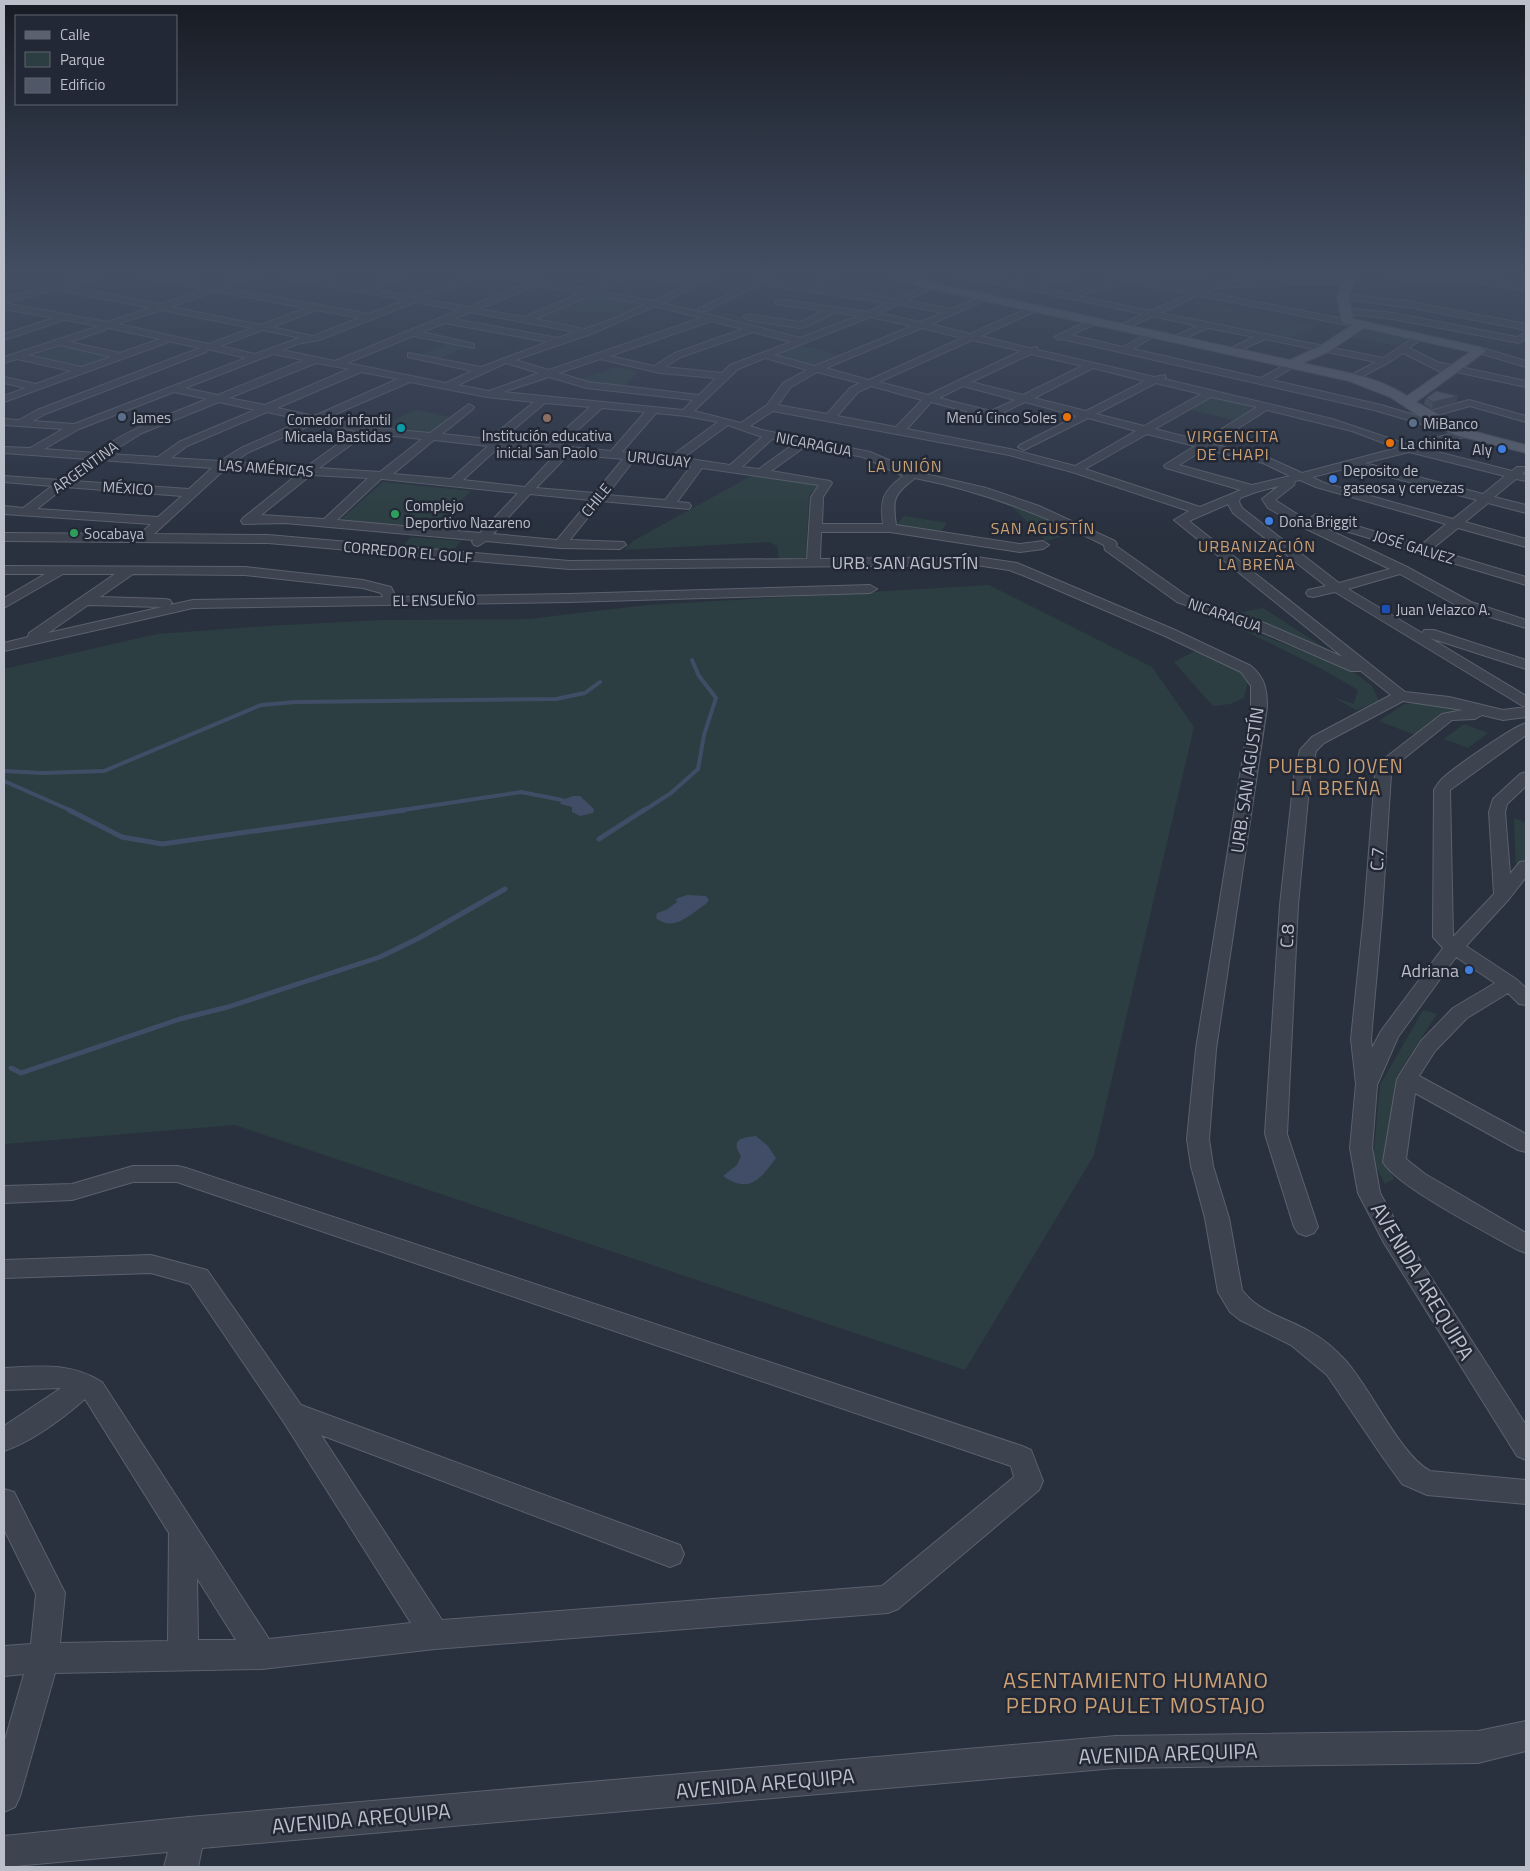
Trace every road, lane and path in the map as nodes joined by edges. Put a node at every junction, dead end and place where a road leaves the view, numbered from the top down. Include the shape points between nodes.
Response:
1 (45, 362) edge
2 (102, 362) edge
3 (171, 362) edge
4 (243, 362) edge
5 (308, 362) edge
6 (327, 362) edge
7 (340, 362) edge
8 (443, 362) edge
9 (499, 362) edge
10 (512, 362) edge
11 (581, 362) edge
12 (626, 362) edge
13 (666, 362) edge
14 (745, 362) edge
15 (791, 362) edge
16 (832, 362) edge
17 (915, 362) edge
18 (1005, 362) edge
19 (1081, 362) edge
20 (1179, 362) edge
21 (1284, 362) edge
22 (1296, 362) edge
23 (1383, 362) edge
24 (1430, 362) edge
25 (1465, 362) edge
26 (336, 364) junction
27 (1186, 364) junction
28 (1292, 364) junction
29 (1092, 365) junction
30 (359, 369) junction
31 (655, 369) junction
32 (816, 369) junction
33 (80, 370) junction
34 (481, 370) junction
35 (1453, 371) junction
36 (547, 374) junction
37 (723, 376) junction
38 (1353, 378) junction
39 (407, 379) junction
40 (4, 380) edge
41 (1155, 380) junction
42 (1262, 381) junction
43 (869, 383) junction
44 (962, 383) junction
45 (1526, 384) edge
46 (36, 387) junction
47 (445, 387) junction
48 (174, 389) junction
49 (1210, 393) junction
50 (488, 394) junction
51 (80, 397) junction
52 (219, 398) junction
53 (700, 398) junction
54 (4, 399) edge
55 (928, 399) junction
56 (1025, 399) junction
57 (542, 400) junction
58 (1407, 402) junction
59 (1471, 403) junction
60 (599, 405) junction
61 (1266, 406) junction
62 (1518, 406) dead end
63 (469, 407) dead end
64 (771, 407) junction
65 (124, 408) junction
66 (266, 409) junction
67 (654, 410) junction
68 (686, 413) junction
69 (992, 415) joint
70 (1088, 415) junction
71 (1427, 415) junction
72 (831, 418) junction
73 (315, 419) junction
74 (1526, 419) edge
75 (727, 421) junction
76 (4, 422) edge
77 (21, 423) junction
78 (75, 427) junction
79 (742, 427) junction
80 (365, 430) junction
81 (1146, 430) junction
82 (899, 431) junction
83 (1460, 432) junction
84 (770, 435) junction
85 (432, 437) junction
86 (802, 441) junction
87 (494, 443) junction
88 (1204, 445) junction
89 (1024, 447) dead end
90 (550, 448) junction
91 (1408, 448) junction
92 (1526, 449) edge
93 (4, 450) edge
94 (566, 450) junction
95 (32, 452) junction
96 (614, 454) junction
97 (866, 454) junction
98 (632, 456) junction
99 (98, 457) junction
100 (672, 460) junction
101 (160, 461) junction
102 (699, 464) junction
103 (1354, 464) junction
104 (222, 465) junction
105 (1526, 465) edge
106 (1170, 466) joint
107 (733, 469) junction
108 (1076, 470) junction
109 (308, 471) junction
110 (761, 473) junction
111 (913, 474) junction
112 (380, 476) junction
113 (1299, 477) junction
114 (1520, 477) edge
115 (4, 479) edge
116 (454, 483) junction
117 (62, 484) junction
118 (1252, 489) junction
119 (528, 490) junction
120 (192, 493) junction
121 (598, 497) junction
122 (1235, 497) junction
123 (1486, 498) junction
124 (669, 504) junction
125 (1272, 505) junction
126 (685, 506) dead end
127 (1526, 509) edge
128 (4, 510) edge
129 (1200, 511) junction
130 (25, 512) junction
131 (250, 519) junction
132 (161, 521) junction
133 (328, 522) junction
134 (1456, 524) junction
135 (815, 528) junction
136 (890, 528) junction
137 (1089, 532) joint
138 (4, 536) edge
139 (483, 537) junction
140 (143, 538) junction
141 (230, 538) junction
142 (1526, 543) edge
143 (560, 544) junction
144 (620, 545) dead end
145 (1043, 545) dead end
146 (1423, 550) junction
147 (463, 557) junction
148 (813, 562) junction
149 (764, 563) junction
150 (4, 570) edge
151 (1402, 570) junction
152 (59, 571) junction
153 (129, 571) junction
154 (1526, 581) edge
155 (1337, 588) junction
156 (870, 589) dead end
157 (768, 592) junction
158 (1313, 593) dead end
159 (391, 600) junction
160 (6, 601) edge
161 (86, 601) junction
162 (193, 604) junction
163 (1388, 618) junction
164 (1526, 624) edge
165 (25, 642) junction
166 (4, 647) edge
167 (1526, 665) edge
168 (1376, 676) junction
169 (1401, 696) junction
170 (1526, 702) edge
171 (1526, 712) edge
172 (1503, 715) junction
173 (1526, 728) edge
174 (1526, 777) edge
175 (1526, 866) edge
176 (1503, 896) junction
177 (1454, 948) junction
178 (1509, 983) junction
179 (1526, 999) edge
180 (1407, 1079) junction
181 (1366, 1086) junction
182 (1526, 1144) edge
183 (4, 1195) edge
184 (1306, 1227) dead end
185 (1526, 1244) edge
186 (4, 1269) edge
187 (1271, 1324) joint
188 (4, 1379) edge
189 (84, 1383) junction
190 (292, 1413) junction
191 (4, 1439) edge
192 (1526, 1448) edge
193 (1526, 1492) edge
194 (4, 1501) edge
195 (183, 1531) junction
196 (670, 1554) dead end
197 (435, 1635) junction
198 (262, 1654) junction
199 (182, 1655) junction
200 (44, 1658) junction
201 (4, 1661) edge
202 (1526, 1736) edge
203 (4, 1796) edge
204 (189, 1833) junction
205 (4, 1852) edge
206 (178, 1867) edge

1 - 33 street
2 - 33 street
3 - 51 street
4 - 48 street
5 - 52 street, ARGENTINA
6 - 26 street, NICARAGUA
7 - 26 street
8 - 34 street
9 - 34 street
10 - 36 street
11 - 36 street
12 - 31 street
13 - 31 street
14 - 37 street
15 - 32 street
16 - 32 street
17 - 43 street
18 - 44 street
19 - 29 street
20 - 27 street
21 - 28 main road
22 - 28 main road
23 - 38 street
24 - 35 street
25 - 35 main road
26 - 30 street, NICARAGUA
27 - 41 street
27 - 42 street
28 - 38 main road
28 - 42 street
29 - 41 street
29 - 56 street
30 - 39 street, NICARAGUA
30 - 66 street
31 - 37 street
32 - 43 street
32 - 64 street via 787,385
33 - 46 street
34 - 47 street
35 - 45 street
35 - 58 main road
36 - 50 street
36 - 53 street via 587,385
37 - 53 street
38 - 58 main road
39 - 47 street, NICARAGUA
39 - 73 street
40 - 46 street
41 - 49 street
41 - 70 street
42 - 83 street via 1377,407
43 - 55 street
43 - 72 street via 854,390
44 - 55 street
44 - 56 street
46 - 51 street
46 - 54 street
47 - 50 street, NICARAGUA
48 - 52 street, URUGUAY
48 - 65 street
49 - 61 street
49 - 81 street
50 - 57 street, NICARAGUA
51 - 65 street
51 - 77 street
52 - 66 street, URUGUAY
52 - 99 street, ARGENTINA via 138,431
53 - 68 street
55 - 69 street
55 - 82 street
56 - 69 street
56 - 70 street
57 - 60 street, NICARAGUA
57 - 87 street
58 - 71 main road
59 - 62 street
59 - 71 street
59 - 74 street
60 - 67 street, NICARAGUA
60 - 90 street
61 - 88 street
61 - 91 street via 1356,429
63 - 85 street
64 - 72 street
64 - 79 street
65 - 78 street
66 - 73 street, URUGUAY
66 - 101 street via 183,444
67 - 68 street, NICARAGUA
67 - 96 street
68 - 75 street, NICARAGUA
70 - 81 street
70 - 89 street
71 - 83 main road
72 - 82 street
72 - 86 street
73 - 80 street, URUGUAY
73 - 104 street via 245,450
75 - 79 street, NICARAGUA
75 - 100 street
76 - 77 street
77 - 78 street
78 - 95 street
79 - 84 street, NICARAGUA
80 - 85 street, URUGUAY
80 - 109 street
81 - 88 street
81 - 108 street
82 - 108 street via 1010,452
83 - 91 street via 1460,435
83 - 92 main road
84 - 86 street, NICARAGUA
84 - 107 street
85 - 87 street, URUGUAY
85 - 112 street
86 - 97 street, NICARAGUA
86 - 110 street
87 - 90 street, URUGUAY
87 - 116 street
88 - 106 street
88 - 113 street via 1267,461
90 - 94 street, URUGUAY
91 - 103 street
91 - 114 street
93 - 95 street, LAS AMÉRICAS
94 - 96 street, URUGUAY
94 - 119 street
95 - 99 street, LAS AMÉRICAS
96 - 98 street, URUGUAY
97 - 111 street, NICARAGUA
97 - 111 street via 856,464
98 - 100 street, URUGUAY
98 - 121 street, CHILE
99 - 101 street, LAS AMÉRICAS
99 - 117 street, ARGENTINA
100 - 102 street, URUGUAY
101 - 104 street, LAS AMÉRICAS
102 - 107 street, URUGUAY
102 - 124 street
103 - 113 street
103 - 123 street
104 - 109 street, LAS AMÉRICAS
104 - 120 street
105 - 114 street
106 - 118 street
107 - 110 street, URUGUAY
108 - 129 street
109 - 112 street, LAS AMÉRICAS
109 - 131 street
110 - 135 street, URUGUAY via 826,483 817,497
111 - 136 street via 892,490 886,504
111 - 137 street via 991,493
112 - 116 street, LAS AMÉRICAS
112 - 133 street
113 - 118 street
113 - 125 street via 1268,499
113 - 134 street
114 - 123 street
115 - 117 street, MÉXICO
116 - 119 street, LAS AMÉRICAS
117 - 120 street, MÉXICO
117 - 130 street, ARGENTINA
118 - 122 street
119 - 121 street
119 - 139 street
120 - 132 street
121 - 124 street
121 - 143 street, CHILE
122 - 129 street
122 - 155 street via 1233,502 1237,510
123 - 127 street
123 - 134 street
124 - 126 street
125 - 146 street, JOSÉ GALVEZ
125 - 151 street
128 - 130 street
129 - 168 street via 1180,520
130 - 132 street
131 - 133 street
131 - 141 street
132 - 140 street
133 - 139 street
134 - 142 street
134 - 146 street
135 - 136 street
135 - 148 street, URUGUAY
136 - 145 street via 1020,548
137 - 168 street, NICARAGUA via 1110,544 1182,600 1262,627
138 - 140 street, CORREDOR EL GOLF
139 - 143 street
139 - 147 street
140 - 141 street, CORREDOR EL GOLF
141 - 147 street, CORREDOR EL GOLF
143 - 144 street
146 - 154 street, JOSÉ GALVEZ
147 - 149 street, CORREDOR EL GOLF via 569,565
148 - 149 street, CORREDOR EL GOLF
148 - 187 street, URB. SAN AGUSTÍN via 976,561 1012,566 1228,660 1257,678 1259,707 1206,1049 1198,1138 1230,1292 1249,1313
149 - 157 street
150 - 152 street
151 - 155 street
151 - 164 street via 1466,605
152 - 153 street
152 - 160 street
153 - 159 street via 245,571 386,590
153 - 161 street
155 - 158 street
155 - 163 street
156 - 157 street, EL ENSUEÑO
157 - 159 street, EL ENSUEÑO
159 - 162 street, EL ENSUEÑO
161 - 162 street
161 - 165 street
162 - 165 street, EL ENSUEÑO
163 - 167 street
163 - 170 street
165 - 166 street, EL ENSUEÑO
168 - 169 street
169 - 172 street via 1449,702
169 - 184 street, C.8 via 1318,740 1308,750 1302,777 1289,905 1276,1134
171 - 172 street
172 - 181 street, C.7 via 1468,713 1447,717 1391,761 1383,775 1361,1039
173 - 177 street via 1447,783 1442,790 1442,936
174 - 176 street via 1499,803 1497,812
175 - 176 street, AVENIDA AREQUIPA
176 - 177 street, AVENIDA AREQUIPA
177 - 178 street
177 - 181 street, AVENIDA AREQUIPA via 1388,1036
178 - 179 street
178 - 180 street via 1460,1013 1428,1046
180 - 182 street
180 - 185 street via 1394,1162 1417,1180
181 - 192 street, AVENIDA AREQUIPA via 1361,1148 1369,1193 1392,1238
183 - 197 street via 72,1192 133,1174 178,1174 1022,1458 1028,1481 888,1599
186 - 190 street via 151,1264 198,1276
187 - 193 street via 1312,1346 1336,1367 1412,1475 1427,1482
188 - 189 street via 66,1377
189 - 191 street via 48,1414
189 - 195 street via 92,1390
190 - 196 street
190 - 197 street
194 - 200 street via 50,1593
195 - 198 street
195 - 199 street
197 - 198 street
198 - 199 street
199 - 200 street
200 - 201 street
200 - 203 street
202 - 204 street, AVENIDA AREQUIPA via 1478,1747 1116,1752
204 - 205 street, AVENIDA AREQUIPA
204 - 206 street

